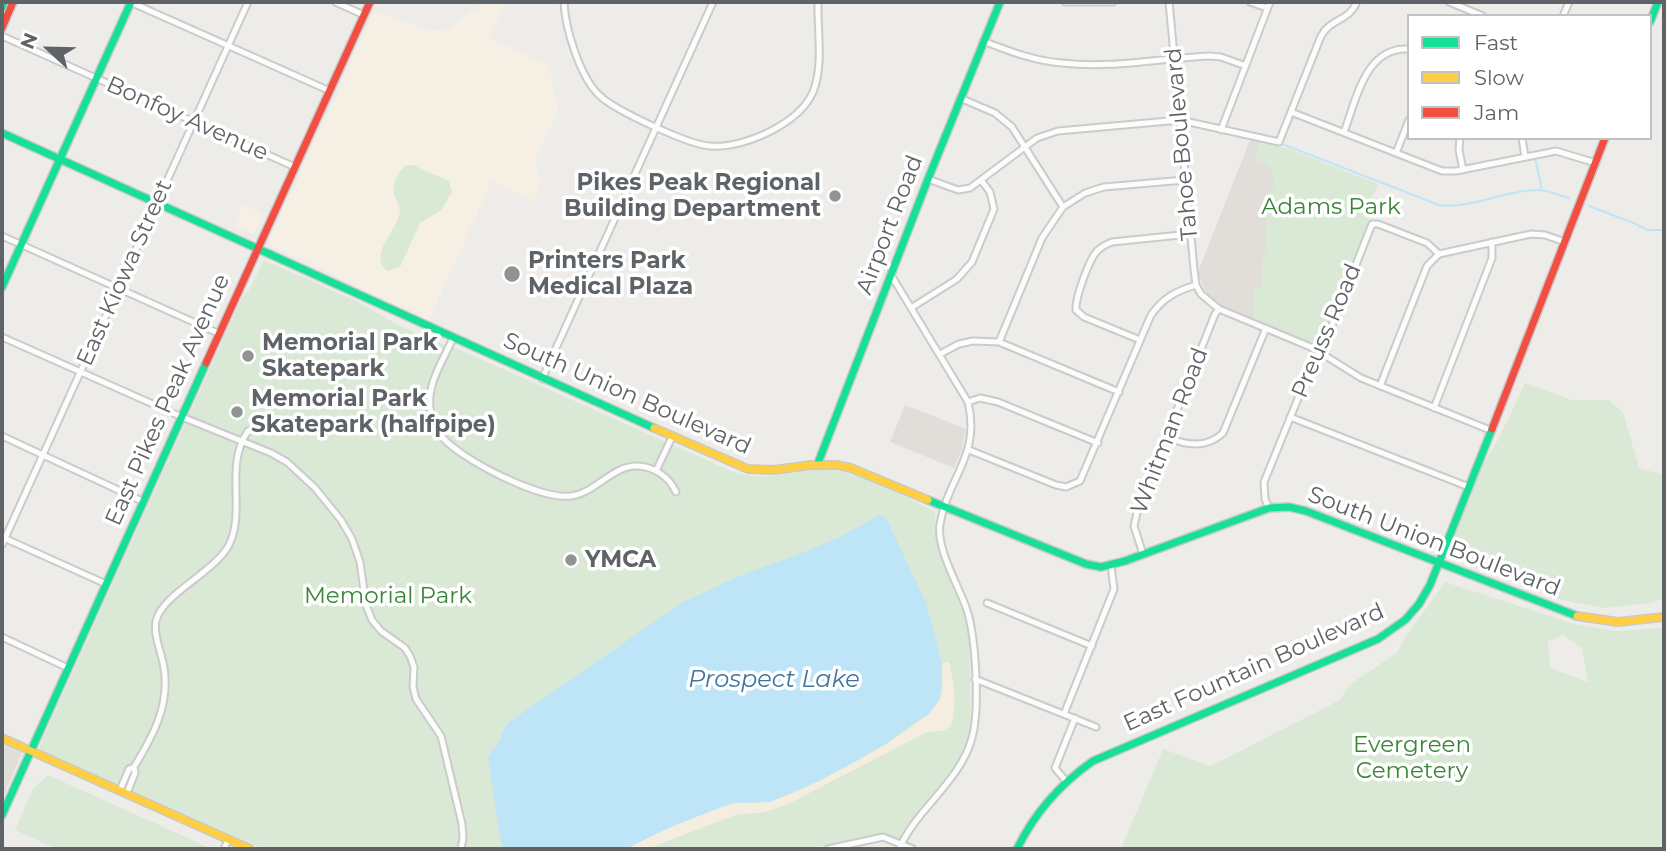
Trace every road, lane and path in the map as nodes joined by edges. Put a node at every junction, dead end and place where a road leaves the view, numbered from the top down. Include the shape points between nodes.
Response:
1 (4, 2) edge
2 (13, 2) edge
3 (131, 2) edge
4 (248, 2) edge
5 (335, 2) edge
6 (370, 2) edge
7 (564, 2) edge
8 (713, 2) edge
9 (818, 2) edge
10 (1065, 2) edge
11 (1111, 2) edge
12 (1169, 2) edge
13 (1250, 2) edge
14 (1357, 2) edge
15 (1449, 2) edge
16 (995, 4) edge
17 (1269, 5) edge
18 (2, 8) edge
19 (1478, 14) edge
20 (365, 15) junction
21 (1330, 15) dead end
22 (1333, 22) junction
23 (2, 28) edge
24 (2, 36) edge
25 (983, 41) junction
26 (229, 46) junction
27 (1407, 49) edge
28 (1174, 58) junction
29 (1246, 66) junction
30 (96, 79) junction
31 (330, 91) junction
32 (960, 98) junction
33 (1291, 112) junction
34 (1180, 120) junction
35 (193, 123) junction
36 (1407, 125) edge
37 (657, 126) junction
38 (1221, 130) junction
39 (1344, 132) junction
40 (2, 133) edge
41 (1460, 140) edge
42 (1522, 140) edge
43 (1604, 140) edge
44 (1026, 146) junction
45 (1396, 153) junction
46 (1525, 157) junction
47 (60, 160) junction
48 (1595, 163) junction
49 (295, 167) junction
50 (1463, 170) junction
51 (928, 179) junction
52 (981, 180) junction
53 (1185, 180) junction
54 (156, 203) junction
55 (1063, 207) junction
56 (1190, 234) junction
57 (2, 236) edge
58 (1492, 242) junction
59 (1565, 242) junction
60 (21, 245) junction
61 (258, 249) junction
62 (1438, 254) junction
63 (891, 275) junction
64 (1196, 285) junction
65 (2, 287) edge
66 (118, 289) junction
67 (911, 308) junction
68 (1219, 309) junction
69 (1266, 328) junction
70 (220, 334) junction
71 (2, 337) edge
72 (453, 338) junction
73 (1140, 340) junction
74 (999, 342) junction
75 (1319, 351) junction
76 (940, 354) junction
77 (80, 372) junction
78 (542, 379) junction
79 (1380, 386) junction
80 (1119, 392) junction
81 (968, 402) junction
82 (1434, 408) junction
83 (181, 417) junction
84 (1290, 417) junction
85 (264, 429) dead end
86 (1490, 430) junction
87 (2, 436) edge
88 (672, 437) junction
89 (1166, 437) junction
90 (242, 442) junction
91 (1098, 443) junction
92 (969, 450) junction
93 (43, 455) junction
94 (818, 463) junction
95 (656, 471) junction
96 (1469, 487) junction
97 (676, 492) dead end
98 (144, 502) junction
99 (945, 506) junction
100 (1269, 508) junction
101 (3, 538) edge
102 (2, 545) edge
103 (1143, 554) junction
104 (1439, 563) junction
105 (1111, 566) junction
106 (106, 584) junction
107 (987, 603) dead end
108 (1664, 617) edge
109 (2, 637) edge
110 (1092, 646) junction
111 (68, 668) junction
112 (975, 679) junction
113 (1065, 714) junction
114 (1076, 719) junction
115 (1096, 727) dead end
116 (2, 738) edge
117 (31, 751) junction
118 (1066, 781) junction
119 (123, 792) junction
120 (2, 815) edge
121 (228, 840) junction
122 (900, 847) edge
123 (224, 849) edge
124 (250, 849) edge
125 (461, 849) edge
126 (828, 849) edge
127 (913, 849) edge
128 (1017, 849) edge

1 - 18 main road
2 - 23 main road
3 - 26 street
3 - 30 main road
4 - 26 street, East Kiowa Street
5 - 20 street
6 - 20 main road, East Pikes Peak Avenue
7 - 37 street via 569,33 594,90 611,105
8 - 37 street
9 - 37 street via 817,79 806,106 793,119 769,132 718,146 693,143
10 - 11 street
12 - 28 street, Tahoe Boulevard
13 - 17 street
14 - 22 street via 1346,17
15 - 19 street
16 - 25 main road, Airport Road
17 - 29 street
20 - 31 main road, East Pikes Peak Avenue
21 - 22 street
22 - 33 street via 1321,36
24 - 30 street, Bonfoy Avenue
25 - 28 street via 1029,58 1061,63 1097,65
25 - 32 main road, Airport Road
26 - 31 street
26 - 35 street, East Kiowa Street
27 - 39 street via 1396,46 1369,69
28 - 29 street via 1221,57
28 - 34 street, Tahoe Boulevard
29 - 38 street
30 - 35 street, Bonfoy Avenue
30 - 47 main road
31 - 49 main road, East Pikes Peak Avenue
32 - 44 street via 1005,119
32 - 51 main road, Airport Road
33 - 38 street via 1279,142
33 - 39 street
34 - 38 street
34 - 44 street via 1058,131
34 - 53 street, Tahoe Boulevard
35 - 49 street, Bonfoy Avenue
35 - 54 street, East Kiowa Street
36 - 45 street
37 - 78 street
39 - 45 street
40 - 47 main road, South Union Boulevard
41 - 50 street
42 - 46 street
43 - 48 main road, East Fountain Boulevard
44 - 52 street
44 - 55 street
45 - 50 street via 1442,171
46 - 48 street via 1556,151
46 - 50 street
47 - 54 main road, South Union Boulevard
47 - 60 main road
48 - 59 main road, East Fountain Boulevard
49 - 61 main road, East Pikes Peak Avenue
51 - 52 street via 958,190
51 - 63 main road, Airport Road
52 - 67 street via 990,192 993,209 972,262 957,279
53 - 55 street via 1104,187
53 - 56 street, Tahoe Boulevard
54 - 61 main road, South Union Boulevard
54 - 66 street, East Kiowa Street
55 - 74 street via 1042,238
56 - 64 street, Tahoe Boulevard
56 - 73 street via 1112,242 1094,255 1076,310
57 - 60 street
58 - 59 street via 1537,233
58 - 62 street
58 - 82 street via 1492,258
59 - 86 main road, East Fountain Boulevard
60 - 65 main road
60 - 66 street
61 - 70 main road, East Pikes Peak Avenue
61 - 72 main road, South Union Boulevard
62 - 75 street, Preuss Road via 1427,243 1373,224
62 - 79 street via 1427,266
63 - 67 street
63 - 94 main road, Airport Road
64 - 68 street
64 - 73 street via 1158,305
66 - 70 street
66 - 77 street, East Kiowa Street
67 - 76 street
68 - 69 street
68 - 89 street, Whitman Road
69 - 75 street
69 - 89 street via 1223,433 1201,444
70 - 83 main road, East Pikes Peak Avenue
71 - 77 street
72 - 78 main road, South Union Boulevard
72 - 95 street via 431,386 429,406 438,432 464,457 557,496 578,495 629,467
73 - 80 street
74 - 76 street via 973,341
74 - 80 street
75 - 79 street
75 - 84 street, Preuss Road
76 - 81 street
77 - 83 street
77 - 93 street, East Kiowa Street
78 - 88 main road, South Union Boulevard
79 - 82 street
80 - 91 street
81 - 91 street via 980,398 998,402
81 - 92 street
82 - 86 street
83 - 90 street
83 - 98 main road, East Pikes Peak Avenue
84 - 96 street
84 - 100 street, Preuss Road via 1264,482
85 - 90 street via 251,429
86 - 96 main road, East Fountain Boulevard
87 - 93 street
88 - 94 main road, South Union Boulevard via 748,470
88 - 95 street
89 - 103 street, Whitman Road via 1135,517
90 - 119 street via 234,478 235,522 227,548 164,606 157,619 165,703 129,769
90 - 125 street via 286,462 341,520 357,551 370,616 408,652 416,699 443,742 462,824
91 - 92 street via 1080,481 1066,487
92 - 99 street
93 - 98 street
93 - 101 street, East Kiowa Street
94 - 99 main road, South Union Boulevard via 850,468
95 - 97 street
96 - 104 main road, East Fountain Boulevard
98 - 106 main road, East Pikes Peak Avenue
99 - 105 main road, South Union Boulevard via 1086,564
99 - 112 street via 940,535 968,612
100 - 103 main road, South Union Boulevard
100 - 104 main road, South Union Boulevard via 1306,511
101 - 102 street, East Kiowa Street
101 - 106 street
103 - 105 main road, South Union Boulevard
104 - 108 main road, South Union Boulevard via 1584,618 1631,622
104 - 118 main road, East Fountain Boulevard via 1422,601 1389,633 1104,755
105 - 110 street via 1114,589
106 - 111 main road, East Pikes Peak Avenue
107 - 110 street
109 - 111 street
110 - 113 street
111 - 117 main road, East Pikes Peak Avenue
112 - 113 street
112 - 122 street via 976,720 970,745
113 - 114 street
114 - 115 street
114 - 118 street via 1055,768
116 - 117 main road
117 - 119 main road
117 - 120 main road, East Pikes Peak Avenue
118 - 128 main road, East Fountain Boulevard via 1038,813
119 - 121 main road
121 - 123 street
121 - 124 main road
122 - 126 street via 883,837
122 - 127 street

